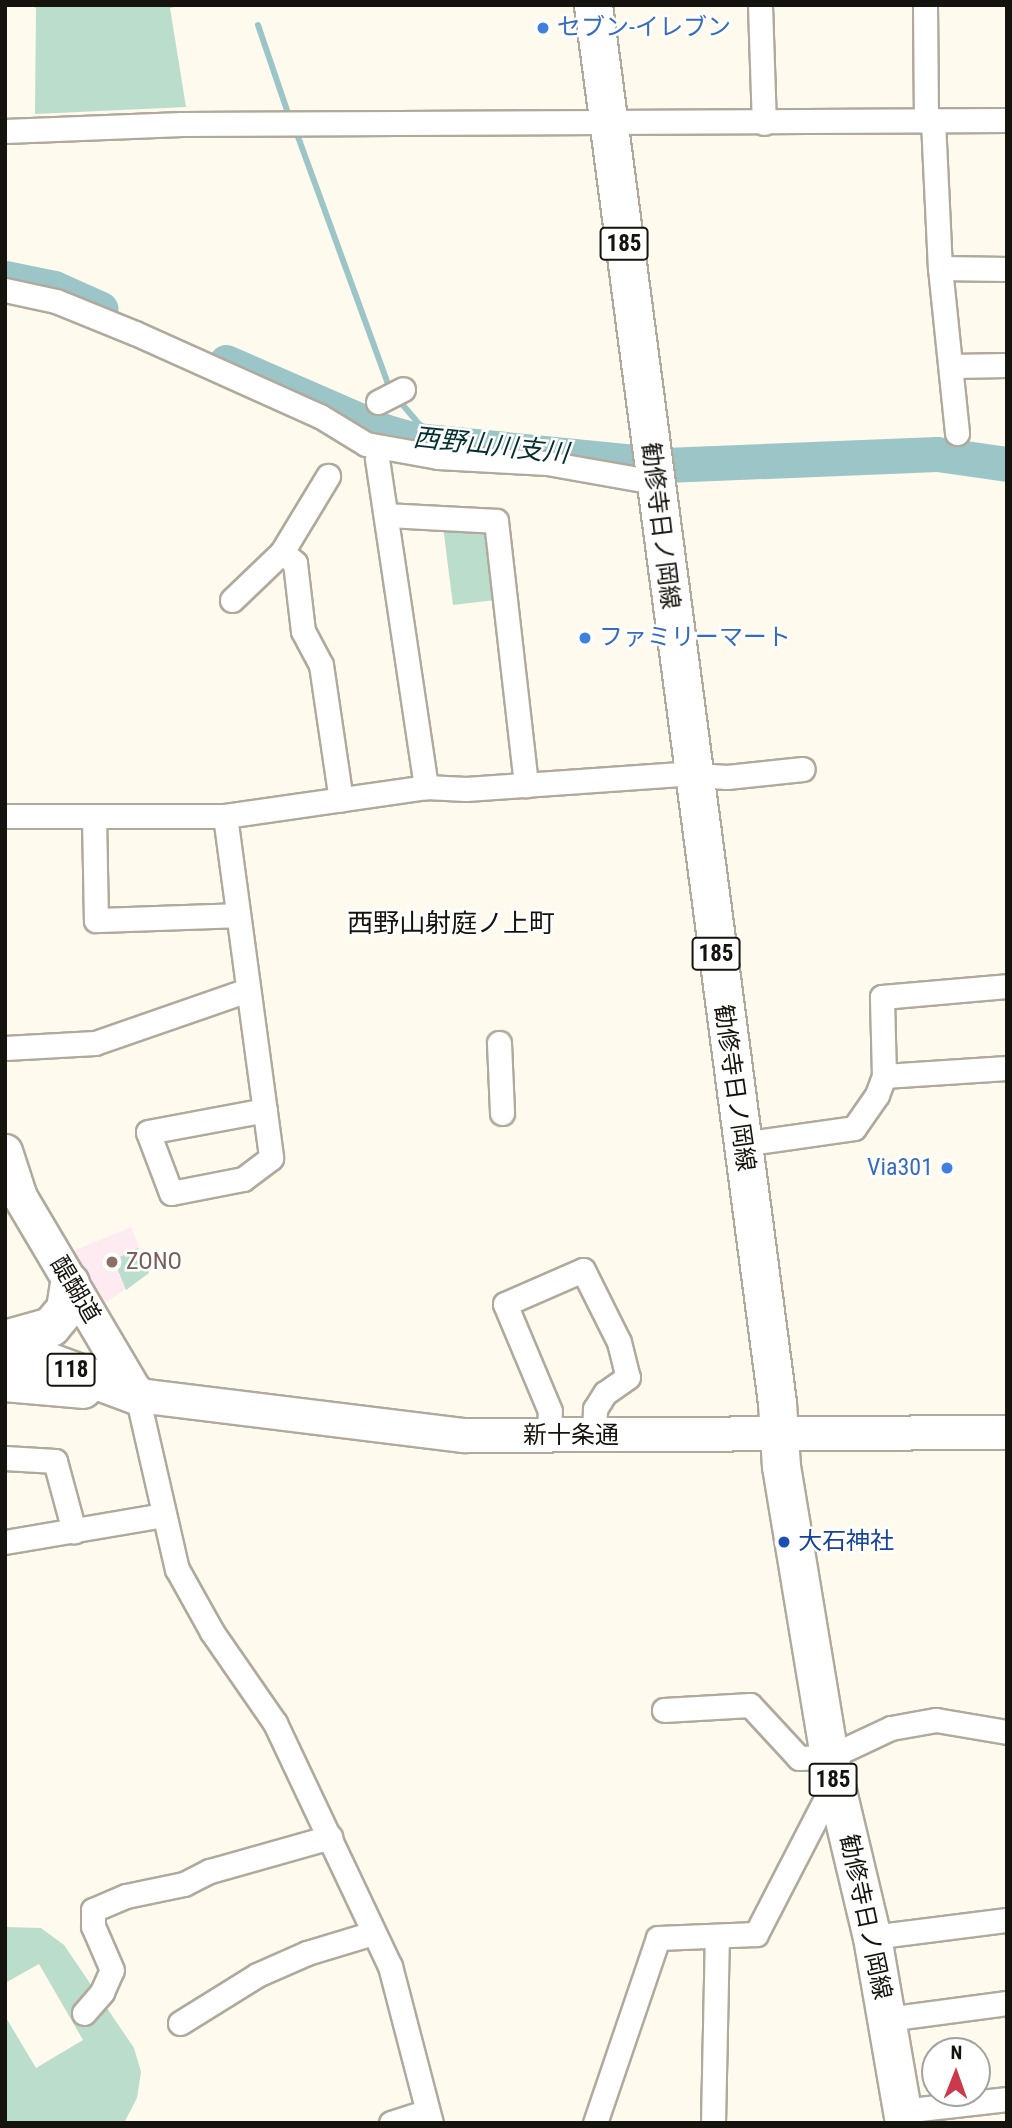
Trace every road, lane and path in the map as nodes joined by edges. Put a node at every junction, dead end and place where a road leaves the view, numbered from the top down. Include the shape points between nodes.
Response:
1 (593, 5) edge
2 (760, 5) edge
3 (925, 5) edge
4 (1007, 120) edge
5 (608, 121) junction
6 (930, 121) junction
7 (764, 123) junction
8 (5, 131) edge
9 (940, 268) junction
10 (1007, 269) edge
11 (5, 290) edge
12 (1007, 365) edge
13 (951, 366) junction
14 (403, 389) dead end
15 (378, 402) dead end
16 (957, 433) dead end
17 (377, 459) dead end
18 (653, 469) junction
19 (328, 475) dead end
20 (386, 515) junction
21 (282, 552) junction
22 (232, 600) dead end
23 (803, 769) dead end
24 (693, 777) junction
25 (526, 785) junction
26 (426, 788) junction
27 (341, 800) junction
28 (5, 816) edge
29 (225, 816) junction
30 (94, 817) junction
31 (238, 915) junction
32 (1007, 986) edge
33 (248, 990) junction
34 (499, 1043) dead end
35 (5, 1048) edge
36 (1007, 1068) edge
37 (884, 1076) junction
38 (265, 1111) junction
39 (502, 1113) dead end
40 (742, 1144) junction
41 (5, 1151) edge
42 (12, 1196) edge
43 (70, 1283) junction
44 (5, 1340) edge
45 (5, 1346) edge
46 (5, 1382) edge
47 (137, 1395) junction
48 (1007, 1432) edge
49 (549, 1435) junction
50 (780, 1435) junction
51 (594, 1436) junction
52 (5, 1458) edge
53 (163, 1515) junction
54 (74, 1531) junction
55 (5, 1542) edge
56 (664, 1710) dead end
57 (1007, 1732) edge
58 (832, 1770) junction
59 (330, 1837) junction
60 (1007, 1920) edge
61 (373, 1933) junction
62 (872, 1937) junction
63 (718, 1939) junction
64 (1007, 2003) edge
65 (84, 2013) dead end
66 (887, 2019) junction
67 (180, 2023) dead end
68 (1007, 2099) edge
69 (903, 2117) edge
70 (428, 2118) edge
71 (391, 2123) edge
72 (595, 2123) edge
73 (713, 2123) edge

1 - 5 main road, 勧修寺日ノ岡線 / 185
2 - 7 street
3 - 6 street
4 - 6 street
5 - 7 street
5 - 8 street via 182,124
5 - 18 main road, 勧修寺日ノ岡線 / 185
6 - 7 street
6 - 9 street
9 - 10 street
9 - 13 street
11 - 18 street via 56,301 135,333 320,416 366,444 438,457
12 - 13 street
13 - 16 street
14 - 15 street
17 - 20 street
18 - 24 main road, 勧修寺日ノ岡線 / 185
19 - 21 street
20 - 25 street via 496,521
20 - 26 street
21 - 22 street
21 - 27 street via 295,563 303,631 321,665
23 - 24 street
24 - 25 street via 680,774
24 - 40 main road, 勧修寺日ノ岡線 / 185
25 - 26 street
26 - 27 street
27 - 29 street
28 - 30 street
29 - 30 street
29 - 31 street
30 - 31 street via 96,920
31 - 33 street
32 - 37 street via 882,997
33 - 35 street via 95,1044
33 - 38 street
34 - 39 street
36 - 37 street
37 - 40 street via 854,1128
38 - 38 street via 148,1132 171,1192 243,1179 271,1158
40 - 50 main road, 勧修寺日ノ岡線 / 185
41 - 42 main road, 醍醐道
42 - 43 main road, 醍醐道 / 118
43 - 44 highway via 66,1309 51,1327
43 - 47 main road, 醍醐道 / 118
45 - 47 highway, 118
46 - 47 highway, 118
47 - 49 main road, 新十条通 / 118 via 464,1435
47 - 53 street
48 - 50 main road, 新十条通 / 118
49 - 51 main road, 新十条通 / 118
49 - 51 street via 550,1411 505,1304 583,1270 619,1342 628,1377 605,1393 595,1409
50 - 51 main road, 新十条通 / 118
50 - 58 main road, 勧修寺日ノ岡線 / 185
52 - 54 street via 55,1461
53 - 54 street
53 - 59 street via 177,1569 212,1632 275,1723
54 - 55 street
56 - 58 street via 750,1705 799,1758
57 - 58 street via 936,1720 891,1728
58 - 62 main road, 勧修寺日ノ岡線 / 185
58 - 63 street via 756,1934
59 - 61 street
59 - 65 street via 210,1871 184,1884 126,1896 93,1910 93,1926 112,1970 102,1992
60 - 62 street
61 - 67 street via 307,1953 257,1975
61 - 70 street via 390,1966
62 - 66 main road, 勧修寺日ノ岡線 / 185
63 - 72 street via 658,1938
63 - 73 street
64 - 66 street
66 - 69 main road, 勧修寺日ノ岡線 / 185
68 - 69 street
70 - 71 street

